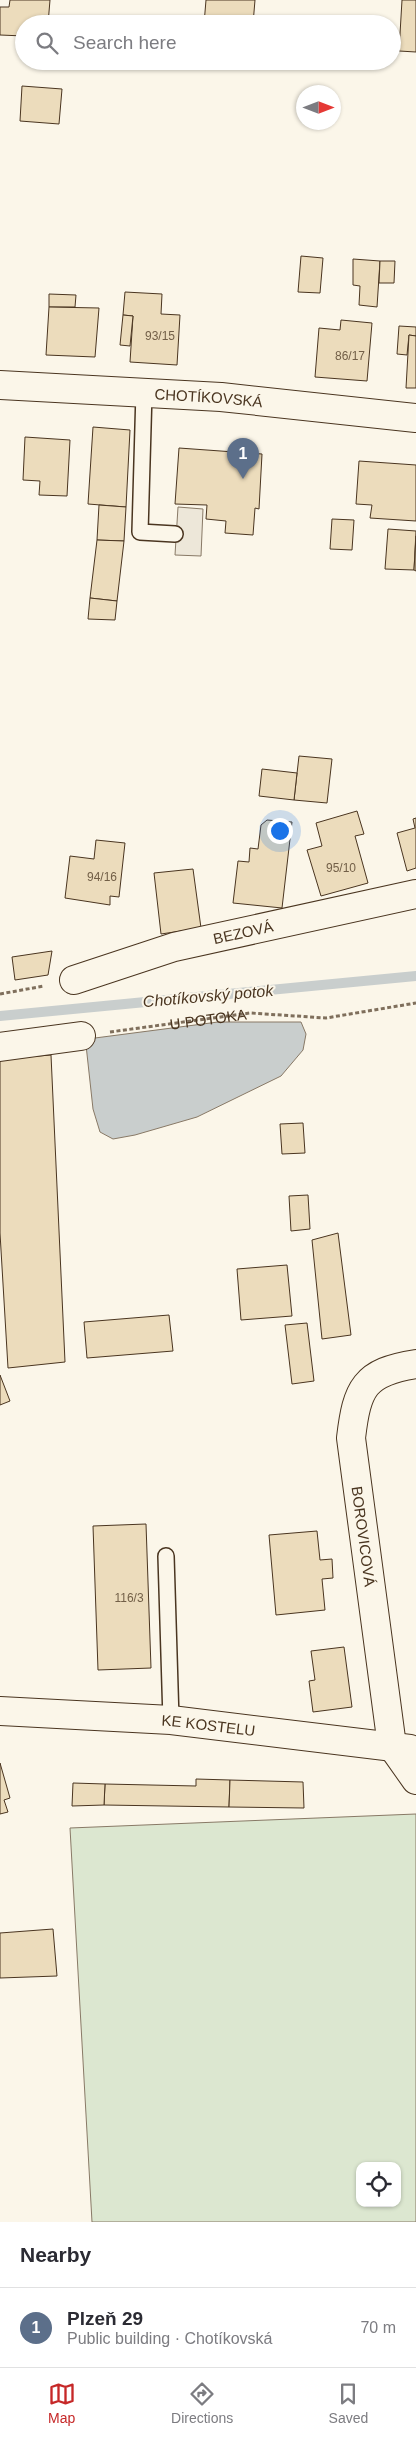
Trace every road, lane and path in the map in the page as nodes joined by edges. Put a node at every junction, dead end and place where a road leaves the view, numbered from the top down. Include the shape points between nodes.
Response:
1 (0, 385) edge
2 (144, 392) junction
3 (416, 418) edge
4 (175, 534) dead end
5 (416, 894) edge
6 (74, 980) joint
7 (0, 994) edge
8 (416, 1003) edge
9 (81, 1036) joint
10 (0, 1047) edge
11 (416, 1364) edge
12 (166, 1556) dead end
13 (0, 1711) edge
14 (171, 1720) junction
15 (404, 1748) edge
16 (416, 1780) edge

1 - 2 street, CHOTÍKOVSKÁ
2 - 3 street, CHOTÍKOVSKÁ via 221,396
2 - 4 lane via 140,532
5 - 6 street, BEZOVÁ via 174,948
6 - 7 path
8 - 9 path, U POTOKA via 326,1018 250,1012
9 - 10 street
11 - 15 street, BOROVICOVÁ via 390,1368 368,1382 355,1405 351,1438
12 - 14 lane
13 - 14 street, KE KOSTELU
14 - 15 street, KE KOSTELU
15 - 16 street

